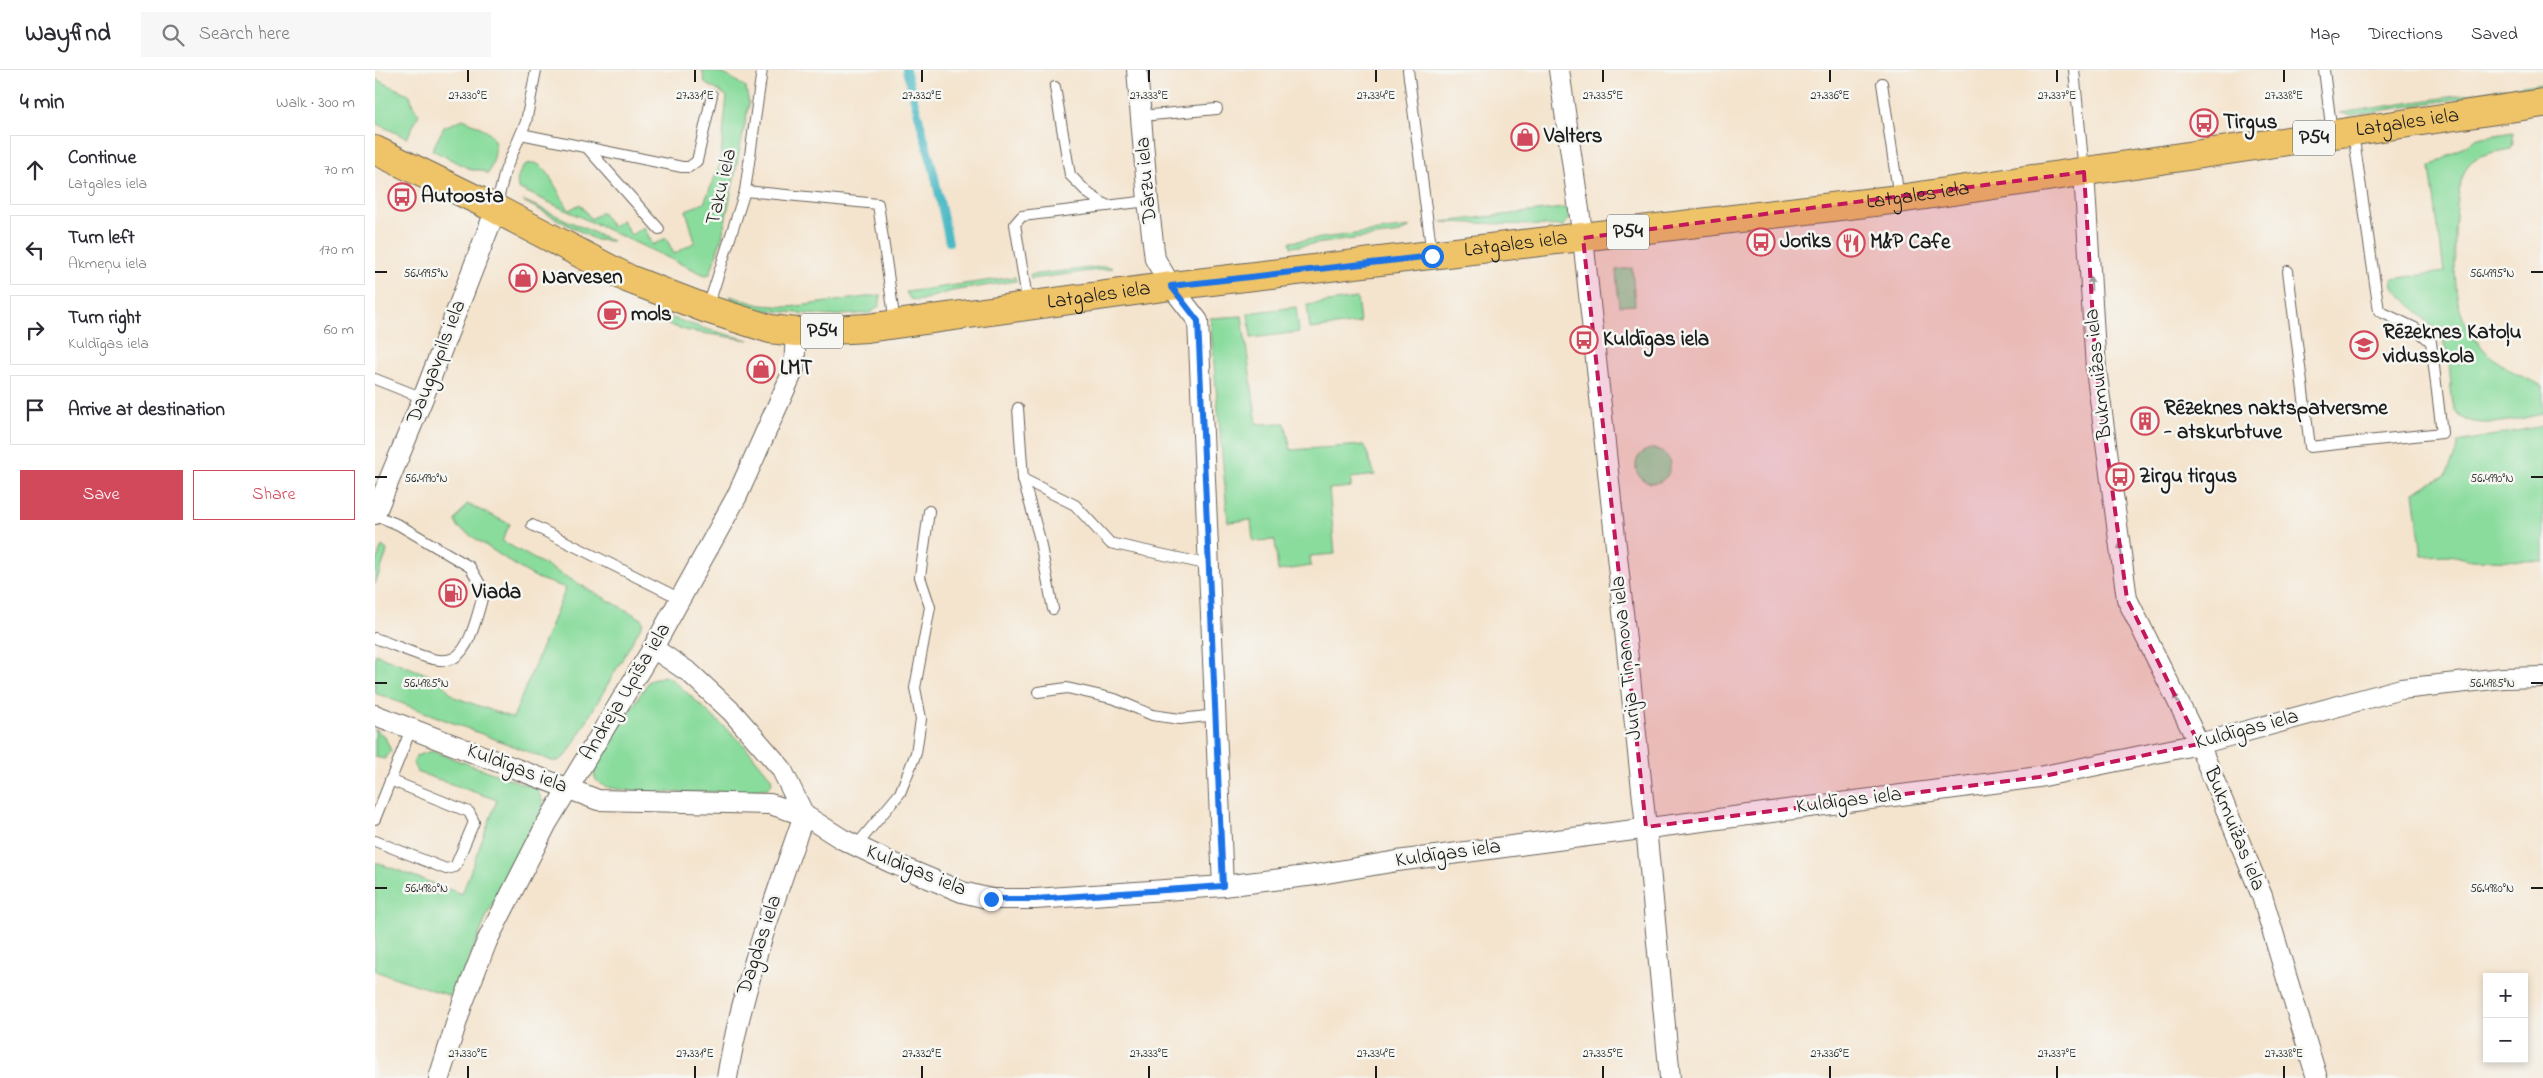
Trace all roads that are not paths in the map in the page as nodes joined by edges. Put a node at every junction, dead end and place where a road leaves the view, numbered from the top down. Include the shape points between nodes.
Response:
1 (535, 70) edge
2 (762, 70) edge
3 (1137, 70) edge
4 (1408, 70) edge
5 (1559, 70) edge
6 (2074, 70) edge
7 (2324, 70) edge
8 (1882, 83) dead end
9 (1055, 87) dead end
10 (712, 95) dead end
11 (2543, 103) edge
12 (1217, 109) dead end
13 (1141, 116) junction
14 (2342, 133) junction
15 (521, 134) junction
16 (375, 150) edge
17 (589, 150) junction
18 (2084, 172) junction
19 (745, 191) junction
20 (1899, 199) junction
21 (1148, 201) junction
22 (1107, 206) junction
23 (496, 208) junction
24 (659, 230) dead end
25 (1583, 238) junction
26 (1432, 256) junction
27 (2288, 270) dead end
28 (1171, 286) junction
29 (1028, 306) junction
30 (707, 310) junction
31 (895, 324) junction
32 (796, 332) junction
33 (375, 380) edge
34 (423, 398) junction
35 (1018, 408) dead end
36 (1023, 479) junction
37 (929, 511) dead end
38 (375, 515) edge
39 (532, 525) dead end
40 (1210, 565) junction
41 (681, 599) junction
42 (1053, 609) dead end
43 (375, 638) edge
44 (653, 648) junction
45 (2543, 677) edge
46 (1039, 692) dead end
47 (375, 715) edge
48 (1216, 715) junction
49 (411, 728) junction
50 (2199, 744) junction
51 (390, 780) junction
52 (567, 788) junction
53 (805, 815) junction
54 (375, 819) edge
55 (1646, 827) junction
56 (375, 841) edge
57 (856, 846) junction
58 (1223, 886) junction
59 (2310, 1077) edge
60 (439, 1078) edge
61 (727, 1078) edge
62 (1670, 1078) edge

1 - 15 lane
2 - 19 lane, Taku iela
3 - 13 street, Dārzu iela
4 - 26 lane
5 - 25 street, Jurija Tiņanova iela
6 - 18 lane
7 - 14 lane
8 - 20 lane
9 - 22 lane via 1070,175
10 - 17 lane via 697,161 689,167
11 - 14 main road, Latgales iela / P54
12 - 13 lane
13 - 21 street, Dārzu iela
14 - 18 main road, Latgales iela / P54
14 - 27 lane via 2379,311 2415,328 2431,342 2442,434 2310,447
15 - 17 lane
15 - 23 lane via 500,186
16 - 23 main road, Latgales iela / P54
17 - 24 lane
18 - 20 main road, Latgales iela / P54
50 -> 18 street, Bukmuižas iela via 2127,599 2096,369
19 - 30 lane, Taku iela
19 - 31 lane via 879,204
20 - 25 main road, Latgales iela / P54
21 - 22 lane
21 - 28 street, Dārzu iela via 1155,259
22 - 29 lane via 1022,216 1015,224
23 - 30 main road, Latgales iela / P54 via 629,279
23 - 34 street, Daugavpils iela
25 - 26 main road, Latgales iela / P54
25 - 55 street, Jurija Tiņanova iela
26 - 28 main road, Latgales iela / P54
28 - 29 main road, Latgales iela / P54
28 - 40 street, Dārzu iela via 1198,321
29 - 31 main road, Latgales iela / P54
30 - 32 main road, Latgales iela / P54 via 770,329
31 - 32 main road, Latgales iela / P54
32 - 41 street, Andreja Upīša iela via 794,369 737,496
33 - 34 lane
34 - 38 street, Daugavpils iela
35 - 36 lane
36 - 40 lane via 1075,505 1110,543
36 - 42 lane via 1039,536
37 - 57 lane via 920,577 930,607 915,688 921,719 916,753 899,792
38 - 43 lane via 399,525 470,567 484,592 467,646 455,659 439,662
39 - 41 lane
40 - 48 street, Dārzu iela
41 - 44 street, Andreja Upīša iela
44 - 52 street, Andreja Upīša iela
44 - 53 street via 690,673 732,712 781,768
45 - 50 street, Kuldīgas iela via 2401,689
46 - 48 lane via 1067,688 1115,699 1151,715 1180,719
47 - 49 street, Kuldīgas iela
48 - 58 street, Dārzu iela
49 - 51 lane
49 - 52 street, Kuldīgas iela
50 - 55 street, Kuldīgas iela via 2039,777
50 - 59 street, Bukmuižas iela via 2262,896
51 - 54 lane
51 - 56 lane via 469,812 473,822 455,867 446,869
52 - 53 street, Kuldīgas iela via 598,800 770,804
52 - 60 street, Andreja Upīša iela via 487,941
53 - 57 street, Kuldīgas iela
53 - 61 street, Dagdas iela via 740,1008
55 - 58 street, Kuldīgas iela
55 - 62 street, Jurija Tiņanova iela
57 - 58 street, Kuldīgas iela via 962,892 991,899

